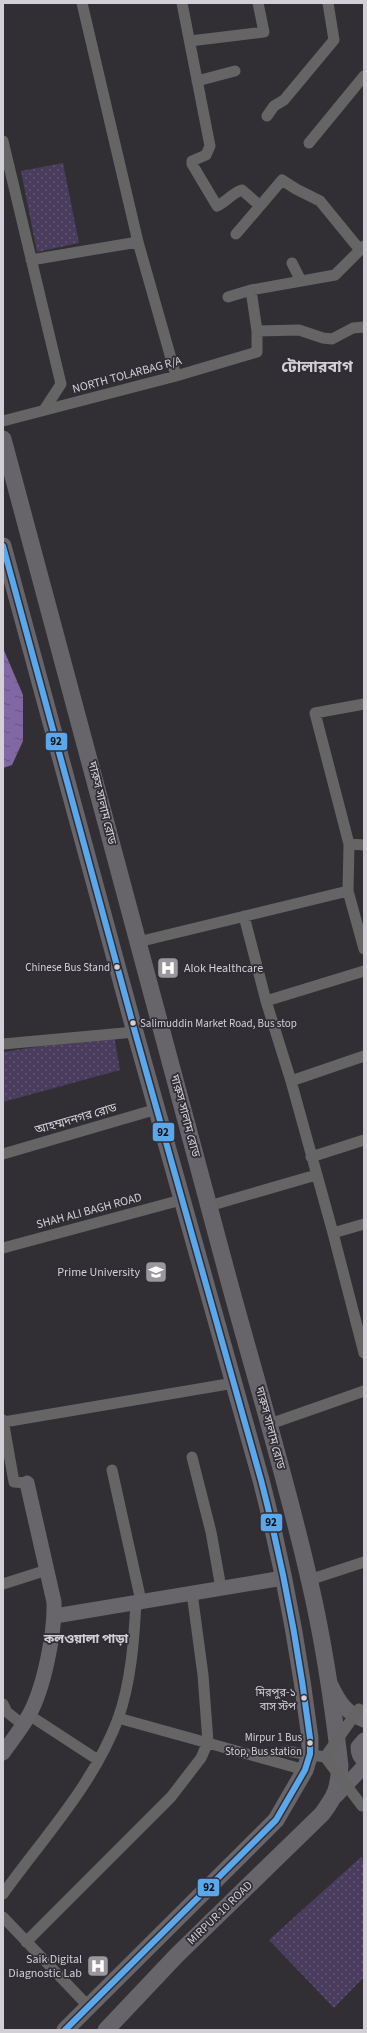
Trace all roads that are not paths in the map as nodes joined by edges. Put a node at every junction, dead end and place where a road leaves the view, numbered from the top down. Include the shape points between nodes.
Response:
1 (82, 3) edge
2 (182, 3) edge
3 (258, 3) edge
4 (328, 3) edge
5 (190, 41) junction
6 (235, 71) dead end
7 (364, 76) edge
8 (197, 81) junction
9 (267, 116) dead end
10 (3, 141) edge
11 (309, 143) dead end
12 (260, 206) junction
13 (236, 234) dead end
14 (138, 242) junction
15 (362, 248) edge
16 (31, 260) junction
17 (292, 263) dead end
18 (301, 281) junction
19 (251, 290) junction
20 (228, 297) dead end
21 (364, 327) edge
22 (258, 331) junction
23 (176, 376) junction
24 (44, 410) junction
25 (3, 421) edge
26 (3, 439) edge
27 (3, 546) edge
28 (364, 704) edge
29 (349, 844) junction
30 (364, 845) edge
31 (348, 891) junction
32 (244, 916) junction
33 (138, 942) junction
34 (364, 949) edge
35 (364, 971) edge
36 (266, 1001) junction
37 (135, 1032) junction
38 (3, 1044) edge
39 (364, 1056) edge
40 (291, 1081) junction
41 (157, 1109) junction
42 (364, 1140) edge
43 (3, 1154) edge
44 (311, 1157) junction
45 (316, 1175) junction
46 (207, 1199) junction
47 (183, 1206) junction
48 (364, 1224) edge
49 (333, 1233) junction
50 (3, 1248) edge
51 (359, 1309) edge
52 (364, 1353) edge
53 (234, 1383) junction
54 (364, 1391) edge
55 (270, 1424) junction
56 (4, 1426) edge
57 (192, 1457) dead end
58 (112, 1470) dead end
59 (27, 1483) joint
60 (364, 1562) edge
61 (47, 1570) junction
62 (283, 1578) junction
63 (309, 1580) junction
64 (3, 1584) edge
65 (221, 1588) junction
66 (192, 1593) junction
67 (139, 1602) junction
68 (55, 1616) junction
69 (326, 1673) junction
70 (3, 1704) edge
71 (362, 1714) edge
72 (118, 1718) junction
73 (26, 1720) junction
74 (364, 1740) edge
75 (208, 1742) junction
76 (286, 1751) dead end
77 (3, 1753) edge
78 (325, 1757) junction
79 (98, 1760) junction
80 (364, 1760) edge
81 (364, 1766) edge
82 (305, 1770) junction
83 (335, 1797) junction
84 (362, 1806) dead end
85 (3, 1894) edge
86 (3, 1917) edge
87 (26, 1942) junction
88 (89, 2007) junction
89 (64, 2030) edge
90 (106, 2030) edge

1 - 14 street
2 - 5 street
3 - 5 street via 264,32
4 - 9 street via 334,40 284,100 274,106
5 - 8 street
6 - 8 street
7 - 11 street
8 - 12 street via 210,146 206,155 192,161 192,166 217,206 242,190
10 - 16 street
12 - 13 street
12 - 15 street via 282,180 324,204
14 - 16 street
14 - 23 street
15 - 18 street via 335,275
16 - 24 street via 61,384
17 - 18 street
18 - 19 street
19 - 20 street
19 - 22 street
21 - 22 street via 353,328 332,339 299,330
22 - 23 street, NORTH TOLARBAG R/A via 257,352
23 - 24 street, NORTH TOLARBAG R/A
24 - 25 street, NORTH TOLARBAG R/A
26 - 33 main road, দারুস সালাম রোড
27 - 37 main road, দারুস সালাম রোড
28 - 29 street via 315,713
29 - 30 street
29 - 31 street
31 - 32 street
31 - 34 street
32 - 33 street
32 - 36 street
33 - 46 main road, দারুস সালাম রোড
35 - 36 street
36 - 40 street
37 - 38 street
37 - 41 main road, দারুস সালাম রোড
39 - 40 street
40 - 44 street
41 - 43 street, আহম্মদনগর রোড
41 - 47 main road, দারুস সালাম রোড
42 - 44 street
44 - 45 street
45 - 46 street
45 - 49 street
46 - 47 main road
46 - 55 main road, দারুস সালাম রোড
47 - 50 street, SHAH ALI BAGH ROAD
47 - 53 main road, দারুস সালাম রোড
48 - 49 street
49 - 51 street
51 - 52 street
53 - 56 street
53 - 62 main road, দারুস সালাম রোড via 274,1528
54 - 55 street
55 - 63 main road, দারুস সালাম রোড
56 - 59 street via 14,1482
57 - 65 street via 211,1532
58 - 67 street
59 - 61 street
60 - 63 street
61 - 64 street
61 - 68 street
62 - 65 street
62 - 82 main road, দারুস সালাম রোড via 302,1675 310,1738 310,1754
63 - 69 main road, দারুস সালাম রোড
65 - 66 street
66 - 67 street
66 - 75 street via 203,1675
67 - 68 street
67 - 72 street via 129,1675
68 - 73 street via 45,1670
69 - 71 street via 341,1704 348,1712
69 - 83 main road, দারুস সালাম রোড via 340,1766
70 - 73 street via 7,1712
71 - 78 street, bridge
72 - 75 street
72 - 79 street
73 - 77 street
73 - 79 street
74 - 80 street via 358,1747 358,1752 359,1757
75 - 82 street
75 - 87 street via 200,1758 171,1797
76 - 78 street, bridge
78 - 84 street, bridge
79 - 85 street via 64,1814
81 - 83 street
82 - 88 main road, MIRPUR 10 ROAD via 276,1820
83 - 90 main road, MIRPUR 10 ROAD via 322,1814 177,1955
86 - 87 street
87 - 88 street
88 - 89 main road, MIRPUR 10 ROAD

